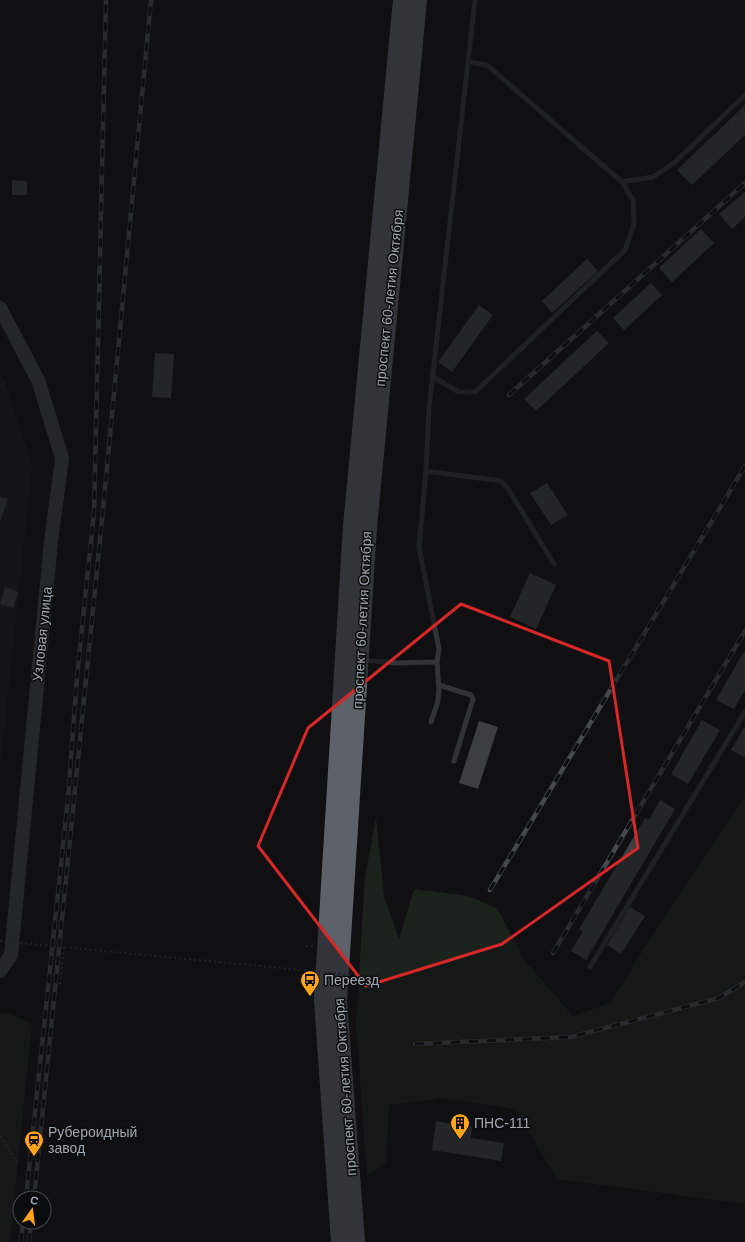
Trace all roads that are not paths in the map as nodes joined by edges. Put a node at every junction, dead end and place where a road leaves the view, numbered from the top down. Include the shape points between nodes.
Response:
1 (402, 0) edge
2 (418, 0) edge
3 (475, 0) edge
4 (469, 62) junction
5 (745, 95) edge
6 (622, 182) junction
7 (0, 308) edge
8 (433, 377) junction
9 (426, 471) junction
10 (554, 564) dead end
11 (352, 659) junction
12 (437, 662) junction
13 (439, 685) junction
14 (745, 712) edge
15 (431, 722) dead end
16 (454, 761) dead end
17 (590, 967) dead end
18 (0, 971) edge
19 (340, 1242) edge
20 (356, 1242) edge

1 - 11 highway, проспект 60-летия Октября via 352,526
2 - 11 highway, проспект 60-летия Октября via 368,527
3 - 4 lane
4 - 6 lane via 486,65
4 - 8 lane
5 - 6 lane via 674,163 654,177
6 - 8 lane via 633,200 634,224 625,250 475,392 459,392
7 - 18 street, Узловая улица via 38,380 62,458 51,542 11,955
8 - 9 lane
9 - 10 lane via 501,481
9 - 12 lane via 419,547 439,649
11 - 12 lane via 396,663
11 - 19 highway, проспект 60-летия Октября via 323,1000
11 - 20 highway, проспект 60-летия Октября via 338,1020
12 - 13 lane
13 - 15 lane via 438,701
13 - 16 lane via 471,695 473,699
14 - 17 lane

